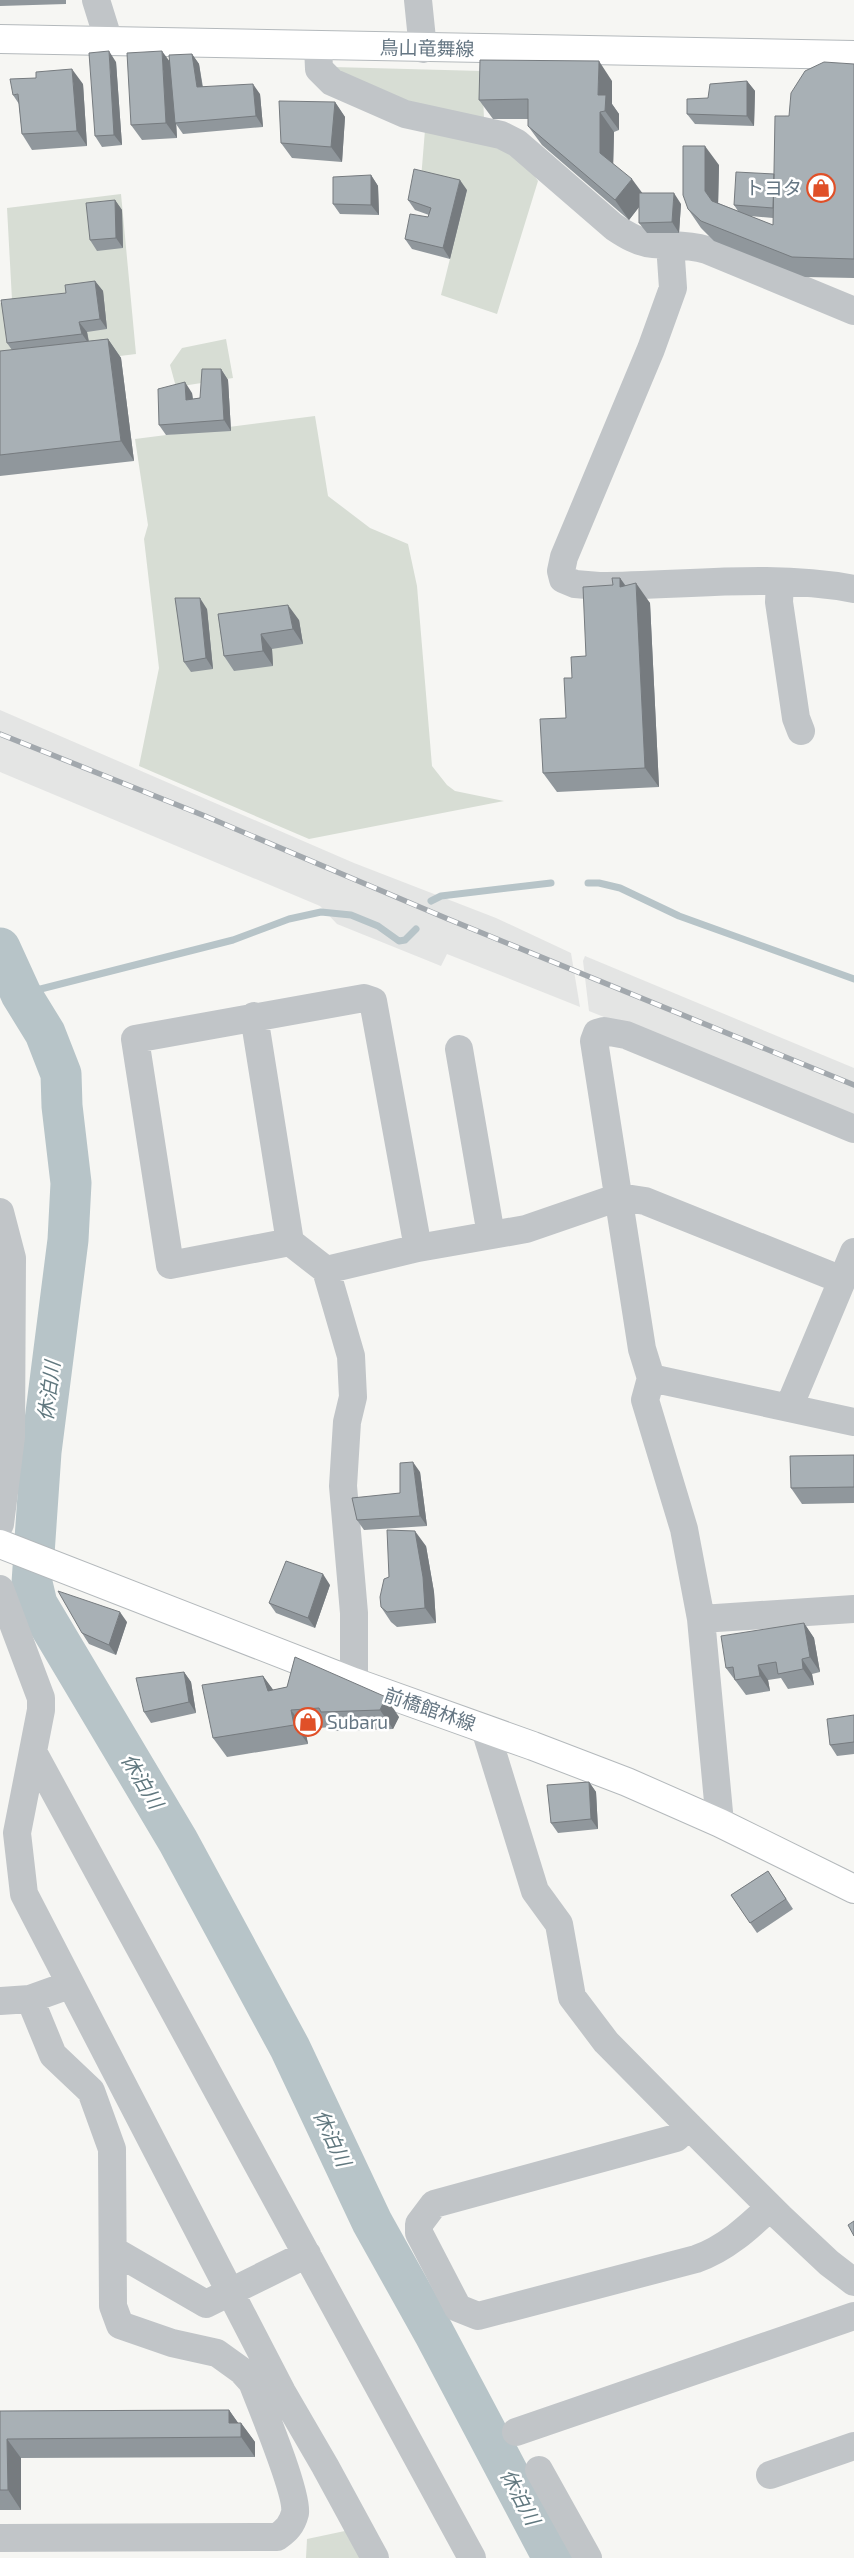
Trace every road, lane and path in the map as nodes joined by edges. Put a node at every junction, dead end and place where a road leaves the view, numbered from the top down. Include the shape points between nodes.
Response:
1 (96, 0) edge
2 (418, 0) edge
3 (0, 40) edge
4 (106, 42) junction
5 (318, 46) junction
6 (423, 48) junction
7 (854, 55) edge
8 (670, 244) junction
9 (854, 311) edge
10 (780, 582) junction
11 (854, 589) edge
12 (801, 731) dead end
13 (254, 1016) junction
14 (459, 1049) dead end
15 (854, 1129) edge
16 (619, 1197) junction
17 (0, 1212) edge
18 (491, 1235) junction
19 (290, 1242) junction
20 (4, 1246) edge
21 (418, 1248) junction
22 (854, 1252) edge
23 (326, 1270) junction
24 (842, 1280) junction
25 (651, 1378) junction
26 (789, 1407) junction
27 (854, 1422) edge
28 (6, 1435) edge
29 (2, 1538) edge
30 (0, 1589) edge
31 (854, 1610) edge
32 (701, 1619) junction
33 (354, 1682) junction
34 (485, 1729) junction
35 (33, 1752) junction
36 (720, 1823) junction
37 (854, 1889) edge
38 (70, 1985) junction
39 (30, 1999) junction
40 (0, 2001) edge
41 (688, 2126) junction
42 (770, 2207) junction
43 (113, 2250) junction
44 (307, 2254) junction
45 (854, 2282) edge
46 (231, 2294) junction
47 (854, 2316) edge
48 (516, 2432) dead end
49 (854, 2446) edge
50 (539, 2470) dead end
51 (770, 2475) dead end
52 (0, 2538) edge
53 (375, 2558) edge
54 (472, 2558) edge
55 (588, 2558) edge

1 - 4 street
2 - 6 street
3 - 4 main road, 鳥山竜舞線
4 - 5 main road, 鳥山竜舞線
5 - 6 main road, 鳥山竜舞線
5 - 8 street via 319,69 332,82 421,119 501,135 517,143 614,227 652,244
6 - 7 main road, 鳥山竜舞線
8 - 9 street via 686,244 707,250
8 - 10 street via 673,288 561,571 564,579 575,584 599,586
10 - 11 street via 808,582
10 - 12 street via 779,602 796,718
13 - 19 street
13 - 19 street via 135,1039 170,1266
13 - 21 street via 364,998 373,1001
14 - 18 street
15 - 16 street via 626,1035 597,1033 594,1041
16 - 18 street via 526,1229
16 - 24 street via 645,1200
16 - 25 street via 642,1349
17 - 20 street
18 - 21 street
19 - 23 street
20 - 28 street via 12,1258
21 - 23 street
22 - 24 street
23 - 33 street via 351,1356 353,1396 347,1422 343,1486 354,1613
24 - 26 street
25 - 26 street
25 - 32 street via 645,1400 684,1529
26 - 27 street
28 - 29 street
29 - 33 main road, 前橋館林線 via 38,1560
30 - 35 street via 41,1698
31 - 32 street
32 - 36 street
33 - 34 main road, 前橋館林線
34 - 36 main road, 前橋館林線 via 626,1782
34 - 41 street via 535,1890 559,1924 572,1997 606,2042
35 - 38 street via 17,1833 24,1894
35 - 44 street
36 - 37 main road, 前橋館林線
38 - 39 street
38 - 46 street
39 - 40 street
39 - 43 street via 53,2055 91,2091 112,2149
41 - 42 street
41 - 42 street via 676,2138 434,2204 419,2224 419,2232 458,2308 478,2316 696,2259 711,2254 747,2229
42 - 45 street
43 - 46 street via 206,2304
43 - 52 street via 114,2306 120,2324 172,2343 217,2353 252,2382 289,2483 295,2513 292,2521 288,2530 277,2537
44 - 46 street
44 - 54 street
46 - 53 street
47 - 48 street
49 - 51 street
50 - 55 street

